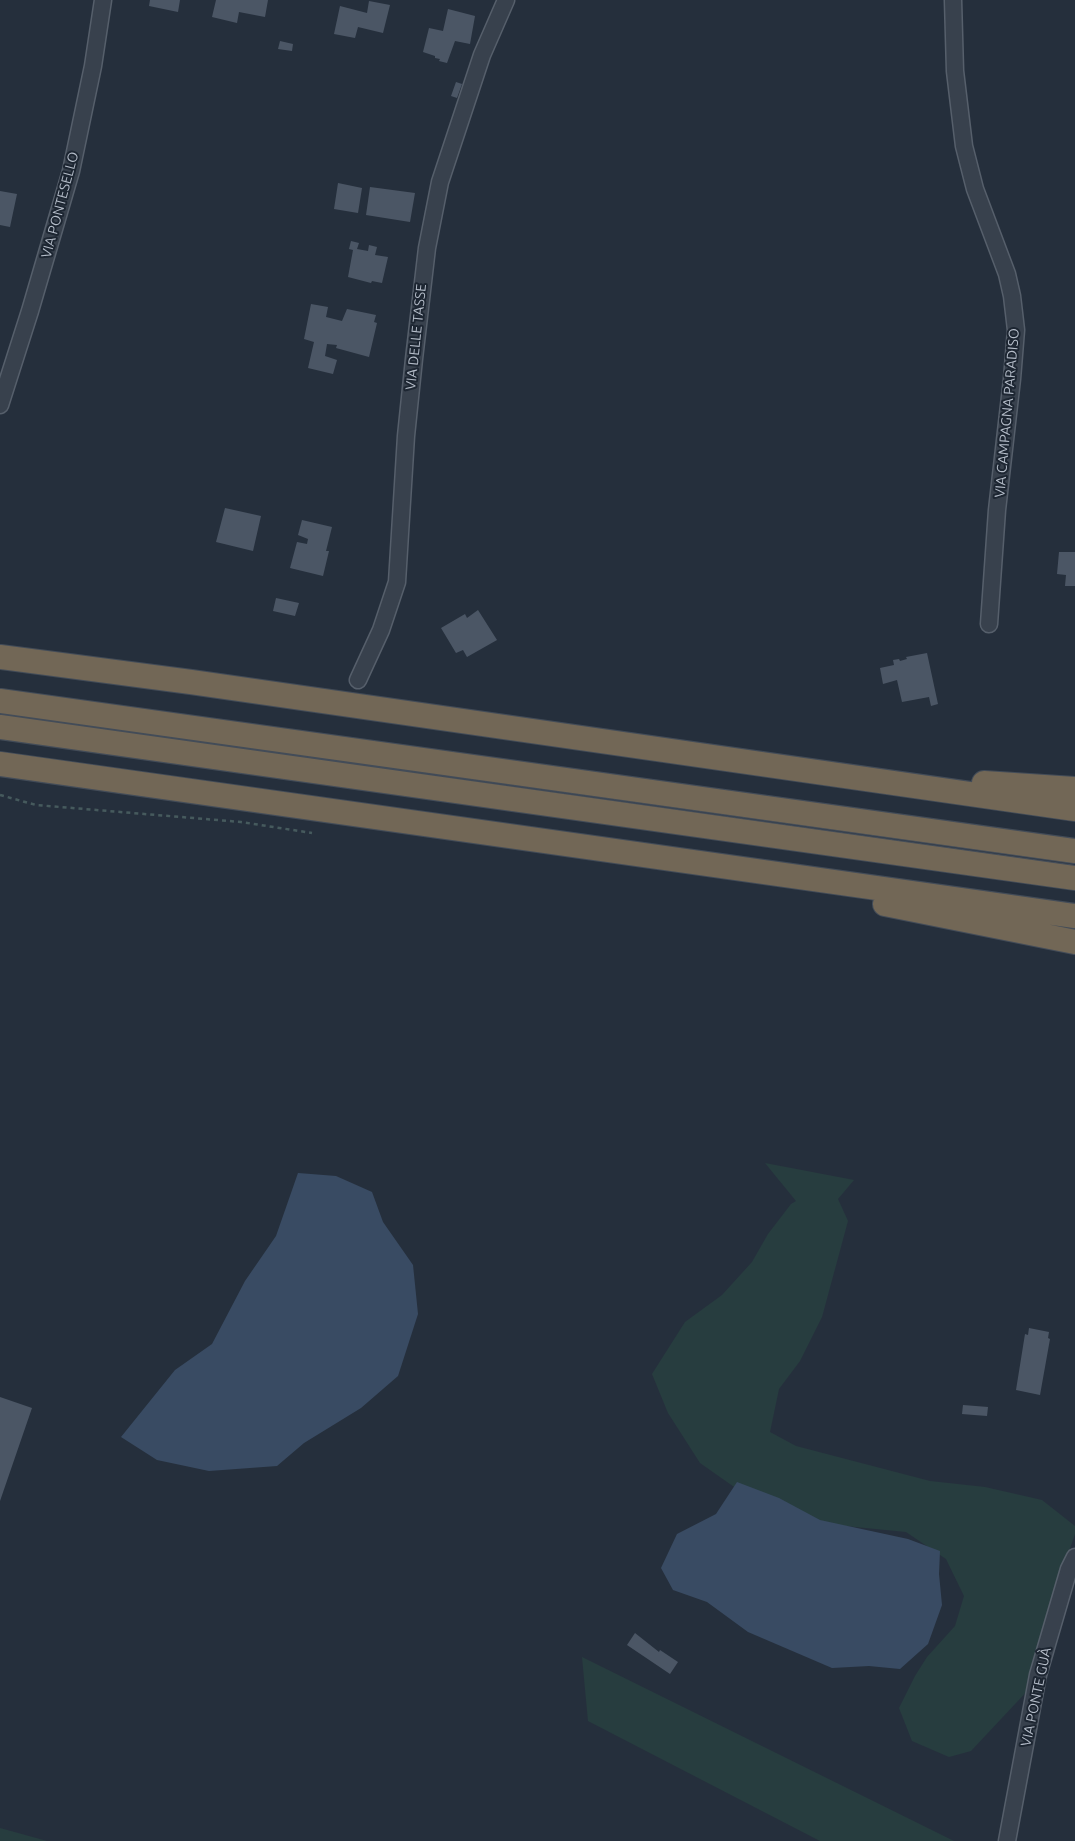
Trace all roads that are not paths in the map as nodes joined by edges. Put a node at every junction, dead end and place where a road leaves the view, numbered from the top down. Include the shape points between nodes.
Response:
1 (102, 0) edge
2 (506, 0) edge
3 (953, 0) edge
4 (0, 405) edge
5 (989, 624) dead end
6 (0, 657) edge
7 (358, 680) dead end
8 (0, 701) edge
9 (0, 727) edge
10 (736, 760) junction
11 (0, 764) edge
12 (1075, 789) edge
13 (1075, 809) edge
14 (1075, 851) edge
15 (717, 866) junction
16 (1075, 878) edge
17 (1075, 916) edge
18 (1075, 942) edge
19 (1075, 1557) edge
20 (1007, 1841) edge

1 - 4 street, VIA PONTESELLO via 93,66 71,171
2 - 7 street, VIA DELLE TASSE via 482,55 440,182 427,248 414,359 397,582 382,630
3 - 5 street, VIA CAMPAGNA PARADISO via 955,71 964,146 975,189 1007,274 1016,330
6 - 10 highway
8 - 14 highway
9 - 16 highway
10 - 12 highway via 845,765 929,777
10 - 13 highway
11 - 15 highway
15 - 17 highway
15 - 18 highway
19 - 20 street, VIA PONTE GUÀ via 1068,1569 1038,1676

